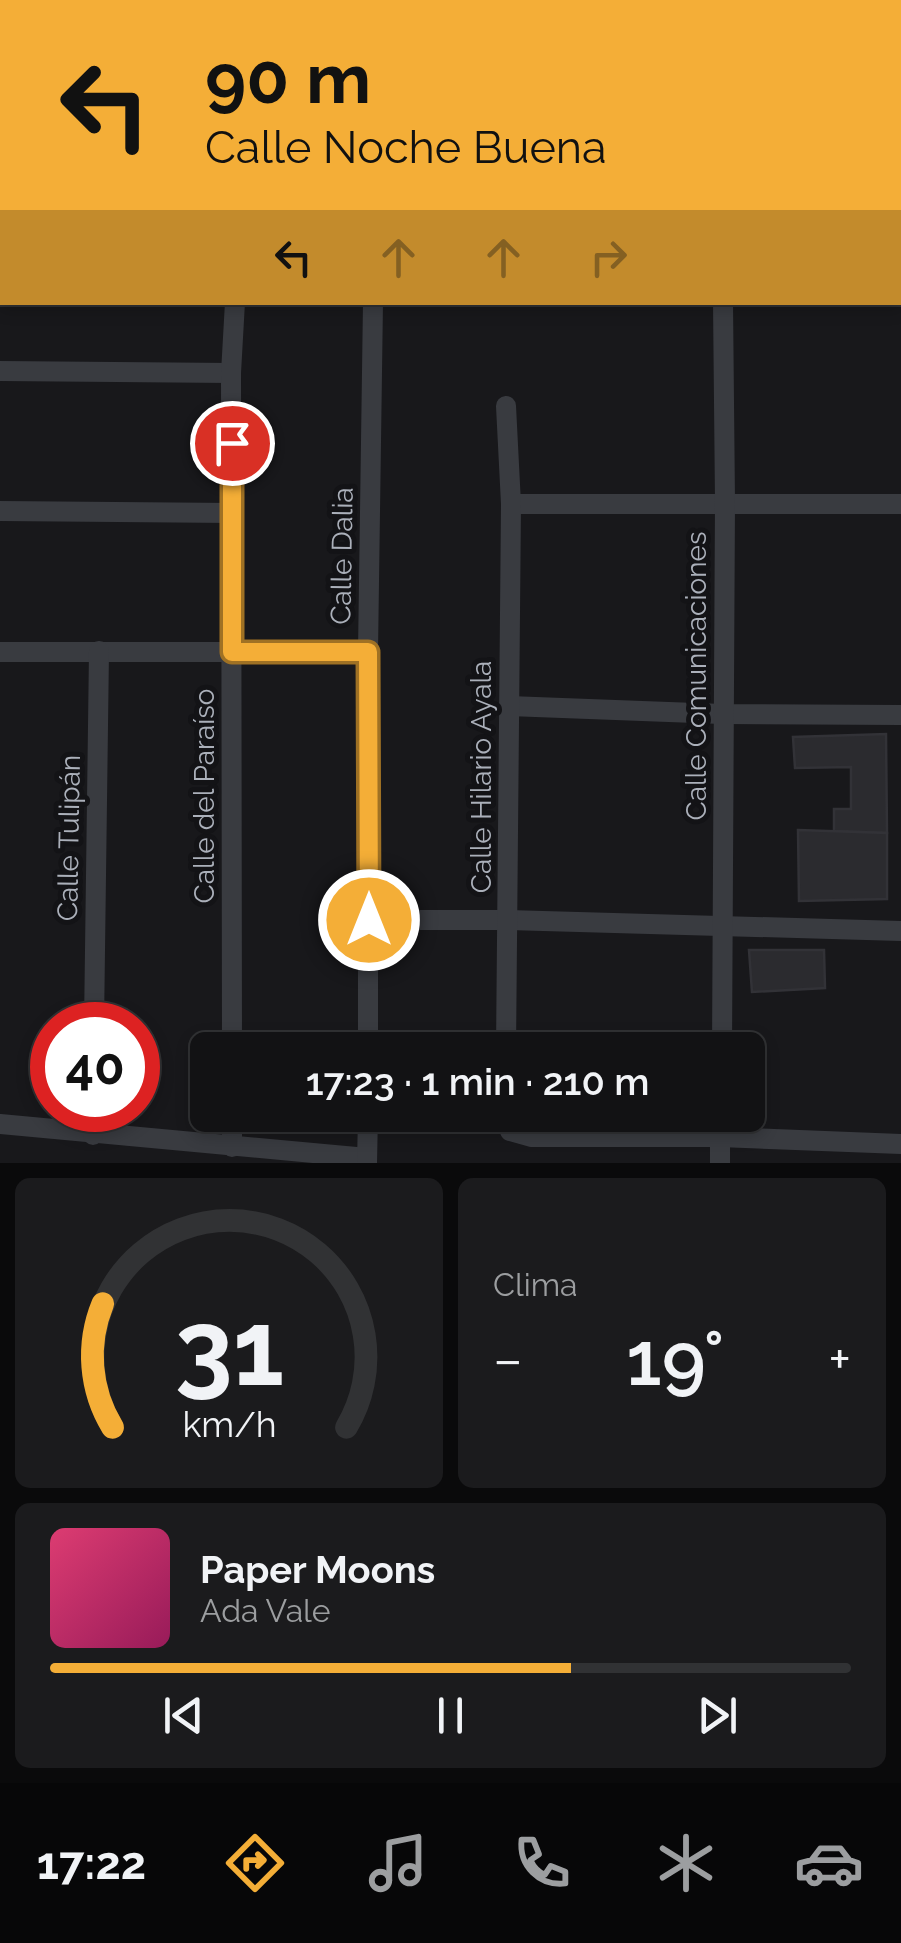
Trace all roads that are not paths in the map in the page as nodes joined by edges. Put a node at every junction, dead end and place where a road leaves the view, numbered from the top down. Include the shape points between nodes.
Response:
1 (235, 305) edge
2 (374, 305) edge
3 (722, 305) edge
4 (0, 371) edge
5 (232, 373) junction
6 (506, 406) dead end
7 (725, 502) junction
8 (510, 504) junction
9 (901, 504) edge
10 (0, 511) edge
11 (233, 513) junction
12 (99, 651) junction
13 (0, 652) edge
14 (232, 652) junction
15 (368, 652) junction
16 (509, 706) junction
17 (722, 714) junction
18 (901, 714) edge
19 (369, 920) junction
20 (507, 920) junction
21 (724, 926) junction
22 (901, 931) edge
23 (94, 1002) edge
24 (232, 1032) edge
25 (368, 1032) edge
26 (506, 1032) edge
27 (722, 1032) edge
28 (0, 1124) edge
29 (232, 1132) edge
30 (368, 1132) edge
31 (525, 1132) edge
32 (720, 1132) edge
33 (93, 1135) joint
34 (720, 1138) junction
35 (901, 1144) edge
36 (232, 1147) junction
37 (367, 1160) edge
38 (720, 1163) edge

1 - 5 street, Calle del Paraíso
2 - 15 street, Calle Dalia
3 - 7 street, Calle Comunicaciones
4 - 5 street
5 - 11 street, Calle del Paraíso
6 - 8 street, Calle Hilario Ayala
7 - 8 street
7 - 9 street
7 - 17 street, Calle Comunicaciones
8 - 16 street, Calle Hilario Ayala
10 - 11 street
11 - 14 street, Calle del Paraíso
12 - 13 street
12 - 14 street
12 - 23 street, Calle Tulipán
14 - 15 street
14 - 24 street, Calle del Paraíso
15 - 19 street, Calle Dalia
16 - 17 street
16 - 20 street, Calle Hilario Ayala
17 - 18 street
17 - 21 street, Calle Comunicaciones
19 - 20 street
19 - 25 street, Calle Dalia
20 - 21 street
20 - 26 street, Calle Hilario Ayala
21 - 22 street
21 - 27 street, Calle Comunicaciones
28 - 33 street
29 - 36 street
30 - 37 street
31 - 34 street
32 - 34 street
33 - 36 street
34 - 35 street
34 - 38 street
36 - 37 street

